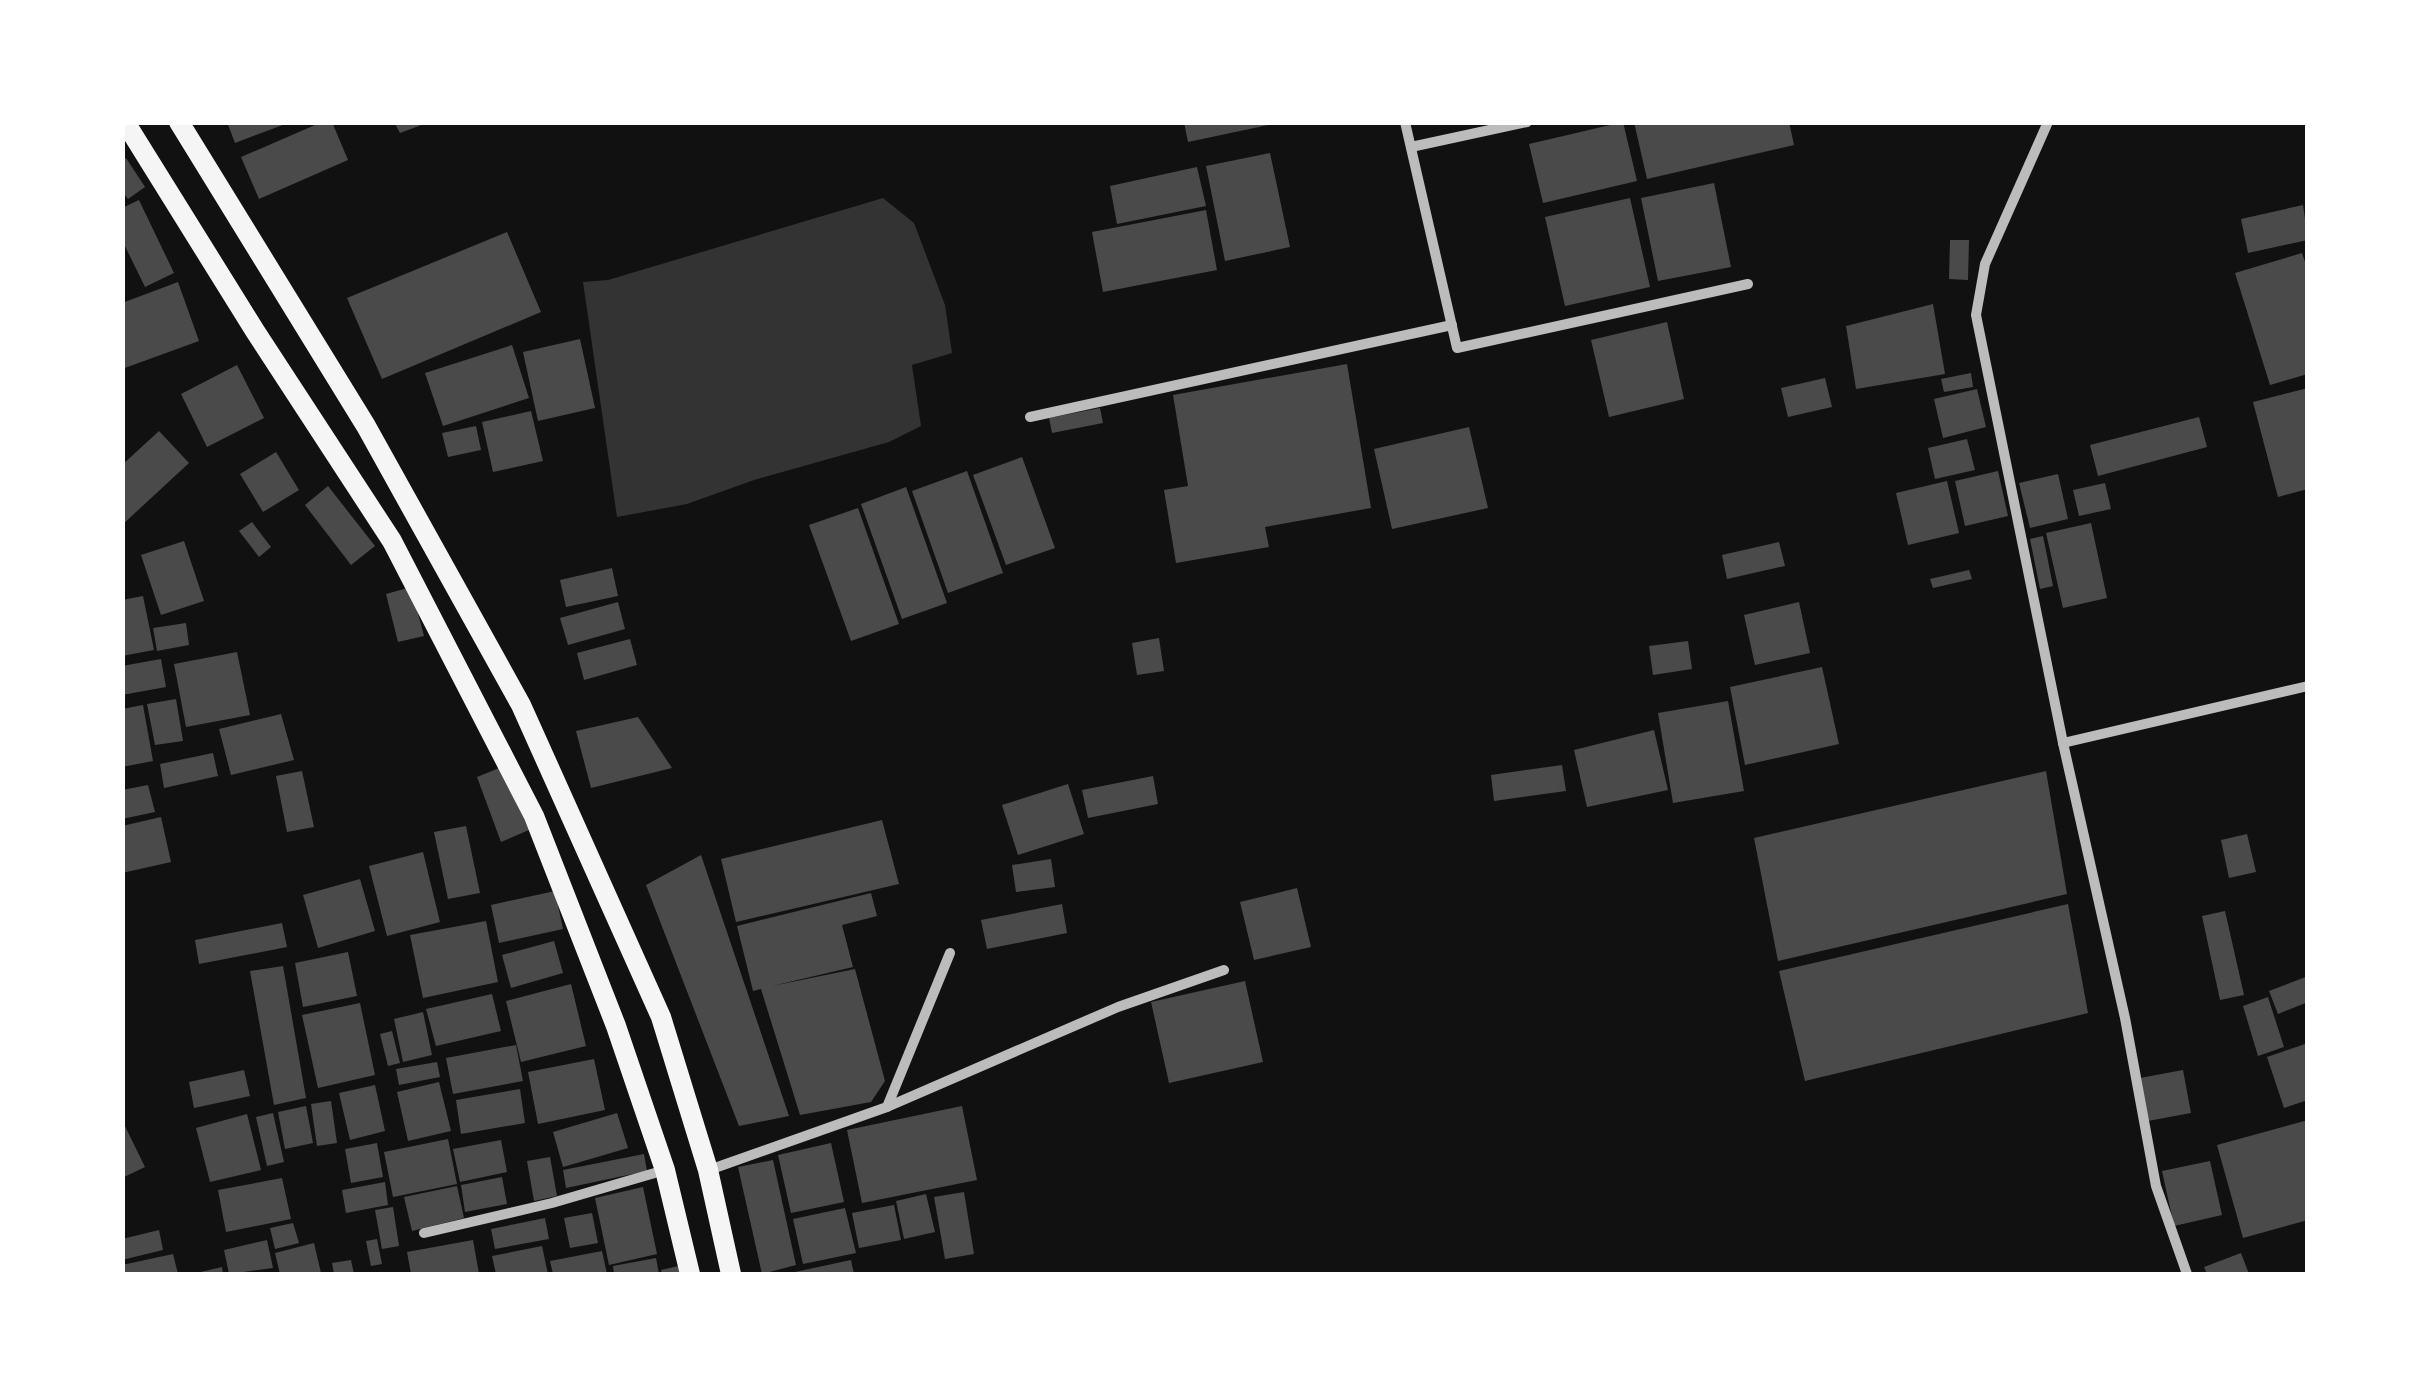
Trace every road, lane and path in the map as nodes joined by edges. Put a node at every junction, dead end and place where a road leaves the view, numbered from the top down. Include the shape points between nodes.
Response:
1 (126, 122) edge
2 (179, 122) edge
3 (1405, 122) edge
4 (1527, 122) edge
5 (2048, 122) edge
6 (1410, 147) junction
7 (1748, 284) dead end
8 (1452, 326) junction
9 (1030, 417) dead end
10 (2308, 686) edge
11 (2063, 743) junction
12 (950, 954) dead end
13 (1224, 970) dead end
14 (887, 1107) junction
15 (665, 1170) junction
16 (708, 1170) junction
17 (424, 1233) dead end
18 (690, 1274) edge
19 (731, 1274) edge
20 (2187, 1274) edge

1 - 15 main road via 392,541 534,816
2 - 16 main road via 366,426 522,706 661,1018
3 - 6 street
4 - 6 street
5 - 11 street via 1985,264 1976,315
6 - 8 street
7 - 8 street via 1457,348
8 - 9 street
10 - 11 street
11 - 20 street via 2156,1186
12 - 14 street
13 - 14 street
14 - 16 street
15 - 17 street
15 - 18 main road
16 - 19 main road

